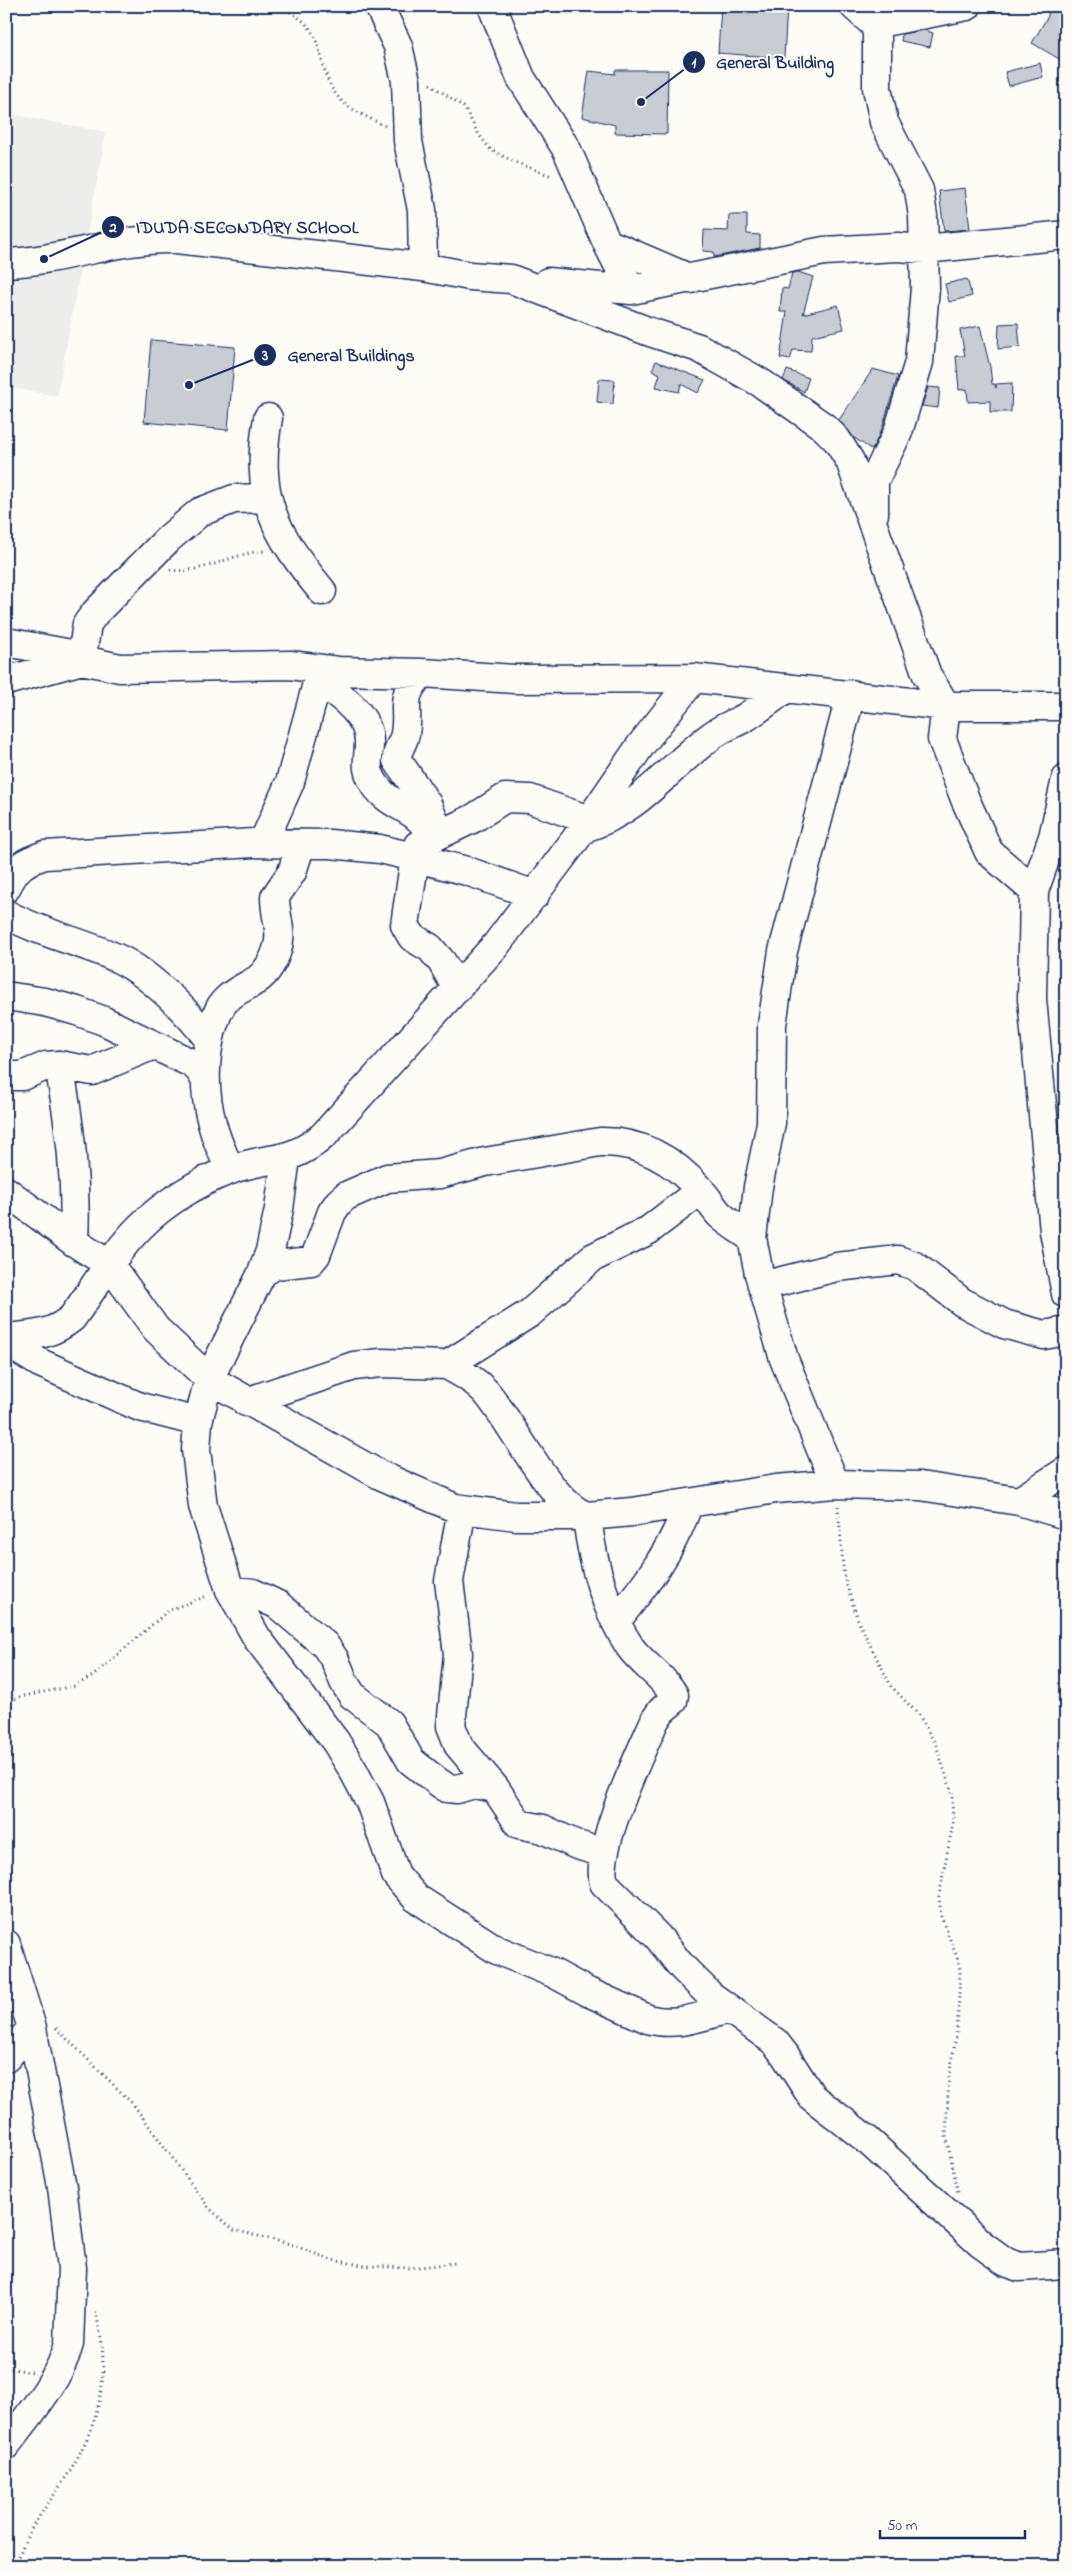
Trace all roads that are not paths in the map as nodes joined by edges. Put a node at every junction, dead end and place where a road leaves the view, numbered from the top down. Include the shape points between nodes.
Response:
1 (379, 6) edge
2 (492, 6) edge
3 (854, 6) edge
4 (967, 6) edge
5 (878, 15) edge
6 (1066, 235) edge
7 (607, 243) junction
8 (925, 249) junction
9 (6, 263) edge
10 (423, 267) junction
11 (511, 279) junction
12 (691, 280) junction
13 (631, 290) junction
14 (268, 418) dead end
15 (266, 498) junction
16 (874, 523) junction
17 (322, 591) dead end
18 (6, 642) edge
19 (422, 673) junction
20 (319, 674) junction
21 (694, 678) junction
22 (6, 681) edge
23 (787, 688) junction
24 (851, 694) junction
25 (946, 706) junction
26 (1066, 706) edge
27 (1066, 778) edge
28 (587, 824) junction
29 (437, 836) junction
30 (263, 843) junction
31 (301, 844) junction
32 (408, 856) junction
33 (6, 888) edge
34 (1034, 892) junction
35 (535, 895) junction
36 (6, 914) edge
37 (457, 989) junction
38 (9, 994) edge
39 (209, 1040) junction
40 (151, 1046) junction
41 (59, 1065) junction
42 (6, 1076) edge
43 (205, 1079) junction
44 (286, 1158) junction
45 (231, 1170) junction
46 (701, 1190) junction
47 (6, 1191) edge
48 (752, 1238) junction
49 (74, 1242) junction
50 (110, 1265) junction
51 (262, 1273) junction
52 (762, 1286) junction
53 (1066, 1294) edge
54 (1066, 1331) edge
55 (6, 1340) edge
56 (447, 1365) junction
57 (208, 1379) junction
58 (246, 1402) junction
59 (198, 1422) junction
60 (1066, 1472) edge
61 (835, 1484) junction
62 (1019, 1501) junction
63 (689, 1503) junction
64 (462, 1509) junction
65 (1066, 1515) edge
66 (587, 1516) junction
67 (230, 1590) junction
68 (616, 1620) junction
69 (495, 1788) junction
70 (604, 1853) junction
71 (6, 1944) edge
72 (728, 2009) junction
73 (41, 2024) junction
74 (6, 2058) edge
75 (1066, 2264) edge
76 (6, 2445) edge

1 - 10 street via 402,62 408,141 422,210
2 - 7 street via 521,78 559,136
3 - 5 street
4 - 5 street
5 - 8 street via 877,88 881,112 886,128 919,190
6 - 8 street
7 - 12 street
7 - 13 street
8 - 12 street via 897,246 824,251
8 - 16 street via 919,362 898,432 874,481
9 - 10 street via 42,261 147,238 217,242
10 - 11 street via 470,276
11 - 13 street
11 - 16 street via 699,348 761,384 824,427 837,440 850,461
12 - 13 street
14 - 15 street via 263,459
15 - 17 street via 273,518 294,555
15 - 18 street via 234,500 200,512 168,539 94,613 87,624 82,656
16 - 25 street via 927,675
19 - 20 street
19 - 21 street via 515,679
19 - 29 street via 414,681 405,701 405,733 396,760 427,804
20 - 22 street via 290,666 120,668 82,660
20 - 29 street via 364,720 369,737 366,762 376,787
20 - 30 street via 290,782
21 - 23 street
21 - 28 street via 641,745
23 - 24 street
23 - 28 street via 746,717 712,735 624,811 606,821
24 - 25 street
24 - 48 street via 783,951 772,1025 771,1124
25 - 26 street
25 - 34 street via 942,739 989,852
27 - 34 street via 1053,836
28 - 29 street via 530,799 505,798
28 - 35 street
29 - 32 street
30 - 31 street
30 - 33 street via 45,855 24,862
31 - 32 street via 356,847
31 - 39 street via 292,872 275,897 281,931 273,959 255,984 228,998 219,1009
32 - 35 street via 467,871
32 - 37 street via 405,925 412,937 439,958
34 - 53 street via 1032,999 1054,1231
35 - 37 street
36 - 39 street via 119,959 136,969 182,1008
37 - 44 street via 324,1135 305,1151
38 - 40 street via 77,1011 104,1021
39 - 43 street
40 - 41 street via 92,1071
40 - 43 street via 191,1063
41 - 42 street via 46,1066 22,1076
41 - 49 street via 72,1144
43 - 45 street via 213,1128
44 - 45 street
44 - 51 street via 275,1232
45 - 50 street via 174,1200 140,1227
46 - 48 street via 720,1215
46 - 51 street via 668,1161 652,1152 619,1142 600,1142 485,1162 440,1174 387,1178 339,1202 311,1261 275,1265
46 - 56 street via 649,1230 592,1258 530,1313
47 - 49 street
48 - 52 street
49 - 50 street
50 - 55 street via 72,1318 62,1326 46,1334
50 - 57 street via 156,1329
51 - 57 street
52 - 54 street via 837,1266 898,1260 915,1266 962,1302 1004,1324 1044,1335
52 - 61 street via 784,1359
55 - 59 street via 40,1363 140,1407
56 - 58 street via 381,1363 354,1366
56 - 66 street via 470,1378 486,1393 553,1486 575,1512
57 - 58 street
57 - 59 street
58 - 64 street via 418,1494
59 - 67 street via 196,1450 203,1506
60 - 62 street
61 - 62 street via 920,1486
61 - 63 street via 776,1489
62 - 65 street
63 - 66 street
63 - 68 street via 678,1534 666,1554
64 - 66 street via 516,1516
64 - 69 street via 449,1581 458,1654 451,1726 460,1746
66 - 68 street via 596,1574
67 - 69 street via 253,1593 278,1605 325,1646 352,1695 389,1722 411,1761 438,1782 447,1788 474,1784
67 - 72 street via 266,1651 336,1742 353,1770 370,1802 396,1875 416,1898 497,1950 553,1972 648,2020 686,2020
68 - 70 street via 630,1646 647,1668 673,1692 674,1697 657,1717 638,1757
69 - 70 street via 520,1825 543,1829
70 - 72 street via 603,1880 608,1889 658,1937 696,1983
71 - 73 street
72 - 75 street via 775,2042 812,2097 865,2138 997,2256 1018,2267
73 - 74 street
73 - 76 street via 72,2268 69,2344 54,2377

